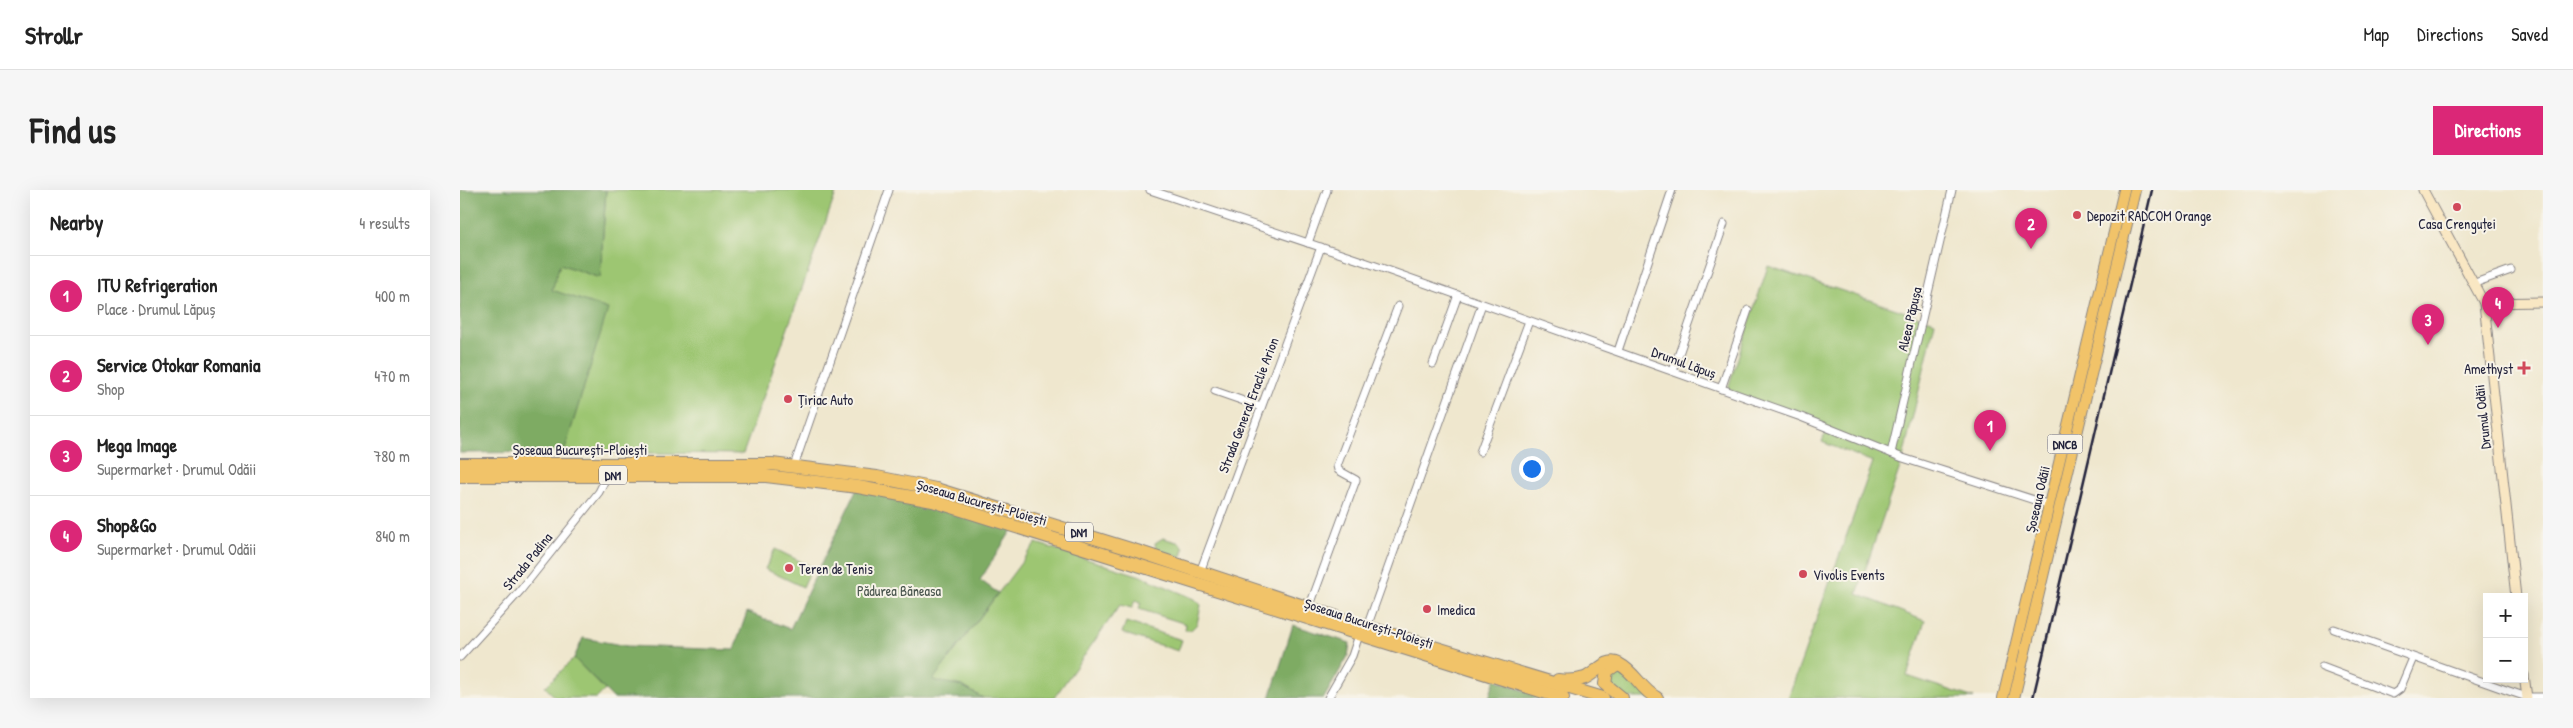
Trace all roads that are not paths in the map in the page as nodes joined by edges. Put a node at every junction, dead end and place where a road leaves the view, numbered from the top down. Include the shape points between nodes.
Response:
1 (889, 190) edge
2 (1150, 190) edge
3 (1327, 190) edge
4 (1672, 190) edge
5 (1952, 190) edge
6 (2124, 190) edge
7 (2135, 190) edge
8 (2423, 190) edge
9 (1724, 224) dead end
10 (1308, 242) junction
11 (1321, 247) junction
12 (2511, 270) dead end
13 (2475, 283) junction
14 (1458, 296) junction
15 (2543, 302) edge
16 (1482, 304) junction
17 (2484, 304) junction
18 (1398, 306) dead end
19 (1748, 310) dead end
20 (1529, 321) junction
21 (1618, 352) junction
22 (1433, 364) dead end
23 (1673, 371) junction
24 (1721, 389) junction
25 (1215, 390) dead end
26 (1261, 407) junction
27 (1480, 452) dead end
28 (1891, 454) junction
29 (460, 464) edge
30 (794, 466) junction
31 (460, 476) edge
32 (607, 476) junction
33 (2050, 505) junction
34 (1200, 572) junction
35 (2516, 593) edge
36 (1309, 608) junction
37 (2334, 629) dead end
38 (1363, 631) junction
39 (460, 657) edge
40 (2413, 658) junction
41 (1621, 664) junction
42 (2322, 668) dead end
43 (2525, 683) edge
44 (1539, 689) edge
45 (2527, 697) edge
46 (2543, 697) edge
47 (1328, 698) edge
48 (1563, 698) edge
49 (1603, 698) edge
50 (1622, 698) edge
51 (1657, 698) edge
52 (2003, 698) edge
53 (2014, 698) edge

1 - 30 street
2 - 10 street, Drumul Lăpuș
3 - 10 street
4 - 21 street
5 - 28 street, Aleea Păpușa
6 - 33 main road, Șoseaua Odăii / DNCB
7 - 53 main road, Șoseaua Odăii / DNCB
8 - 13 street, Drumul Odăii
9 - 23 street
10 - 11 street, Drumul Lăpuș
11 - 14 street, Drumul Lăpuș
11 - 26 street, Strada General Eraclie Arion
12 - 13 street
13 - 17 street, Drumul Odăii
14 - 16 street, Drumul Lăpuș
14 - 22 street
15 - 17 street
16 - 20 street, Drumul Lăpuș
16 - 38 street, Șoseaua București-Ploiești
17 - 35 street, Drumul Odăii
18 - 36 street, Șoseaua București-Ploiești via 1337,466 1338,470 1356,480
19 - 24 street
20 - 21 street, Drumul Lăpuș
20 - 27 street
21 - 23 street, Drumul Lăpuș
23 - 24 street, Drumul Lăpuș
24 - 28 street, Drumul Lăpuș
25 - 26 street
26 - 34 street, Strada General Eraclie Arion
28 - 33 street, Drumul Lăpuș
29 - 30 highway, Șoseaua București-Ploiești / DN1 via 740,463
30 - 34 highway, Șoseaua București-Ploiești / DN1 via 936,489
31 - 32 highway, Șoseaua București-Ploiești / DN1
32 - 38 highway, Șoseaua București-Ploiești / DN1 via 766,476 858,487 933,501
32 - 39 street, Strada Padina via 599,492 520,591
33 - 52 main road, Șoseaua Odăii / DNCB
34 - 36 highway, Șoseaua București-Ploiești / DN1
36 - 38 highway, Șoseaua București-Ploiești / DN1
37 - 40 street
38 - 44 highway, Șoseaua București-Ploiești / DN1
38 - 47 street
40 - 42 street via 2400,689 2392,694
40 - 45 street
41 - 44 highway via 1609,662 1588,676
41 - 50 highway via 1610,668 1604,679 1608,688
41 - 51 highway
43 - 45 street
44 - 48 highway, Șoseaua București-Ploiești / DN1
44 - 49 highway, Șoseaua București-Ploiești / DN1
45 - 46 street

